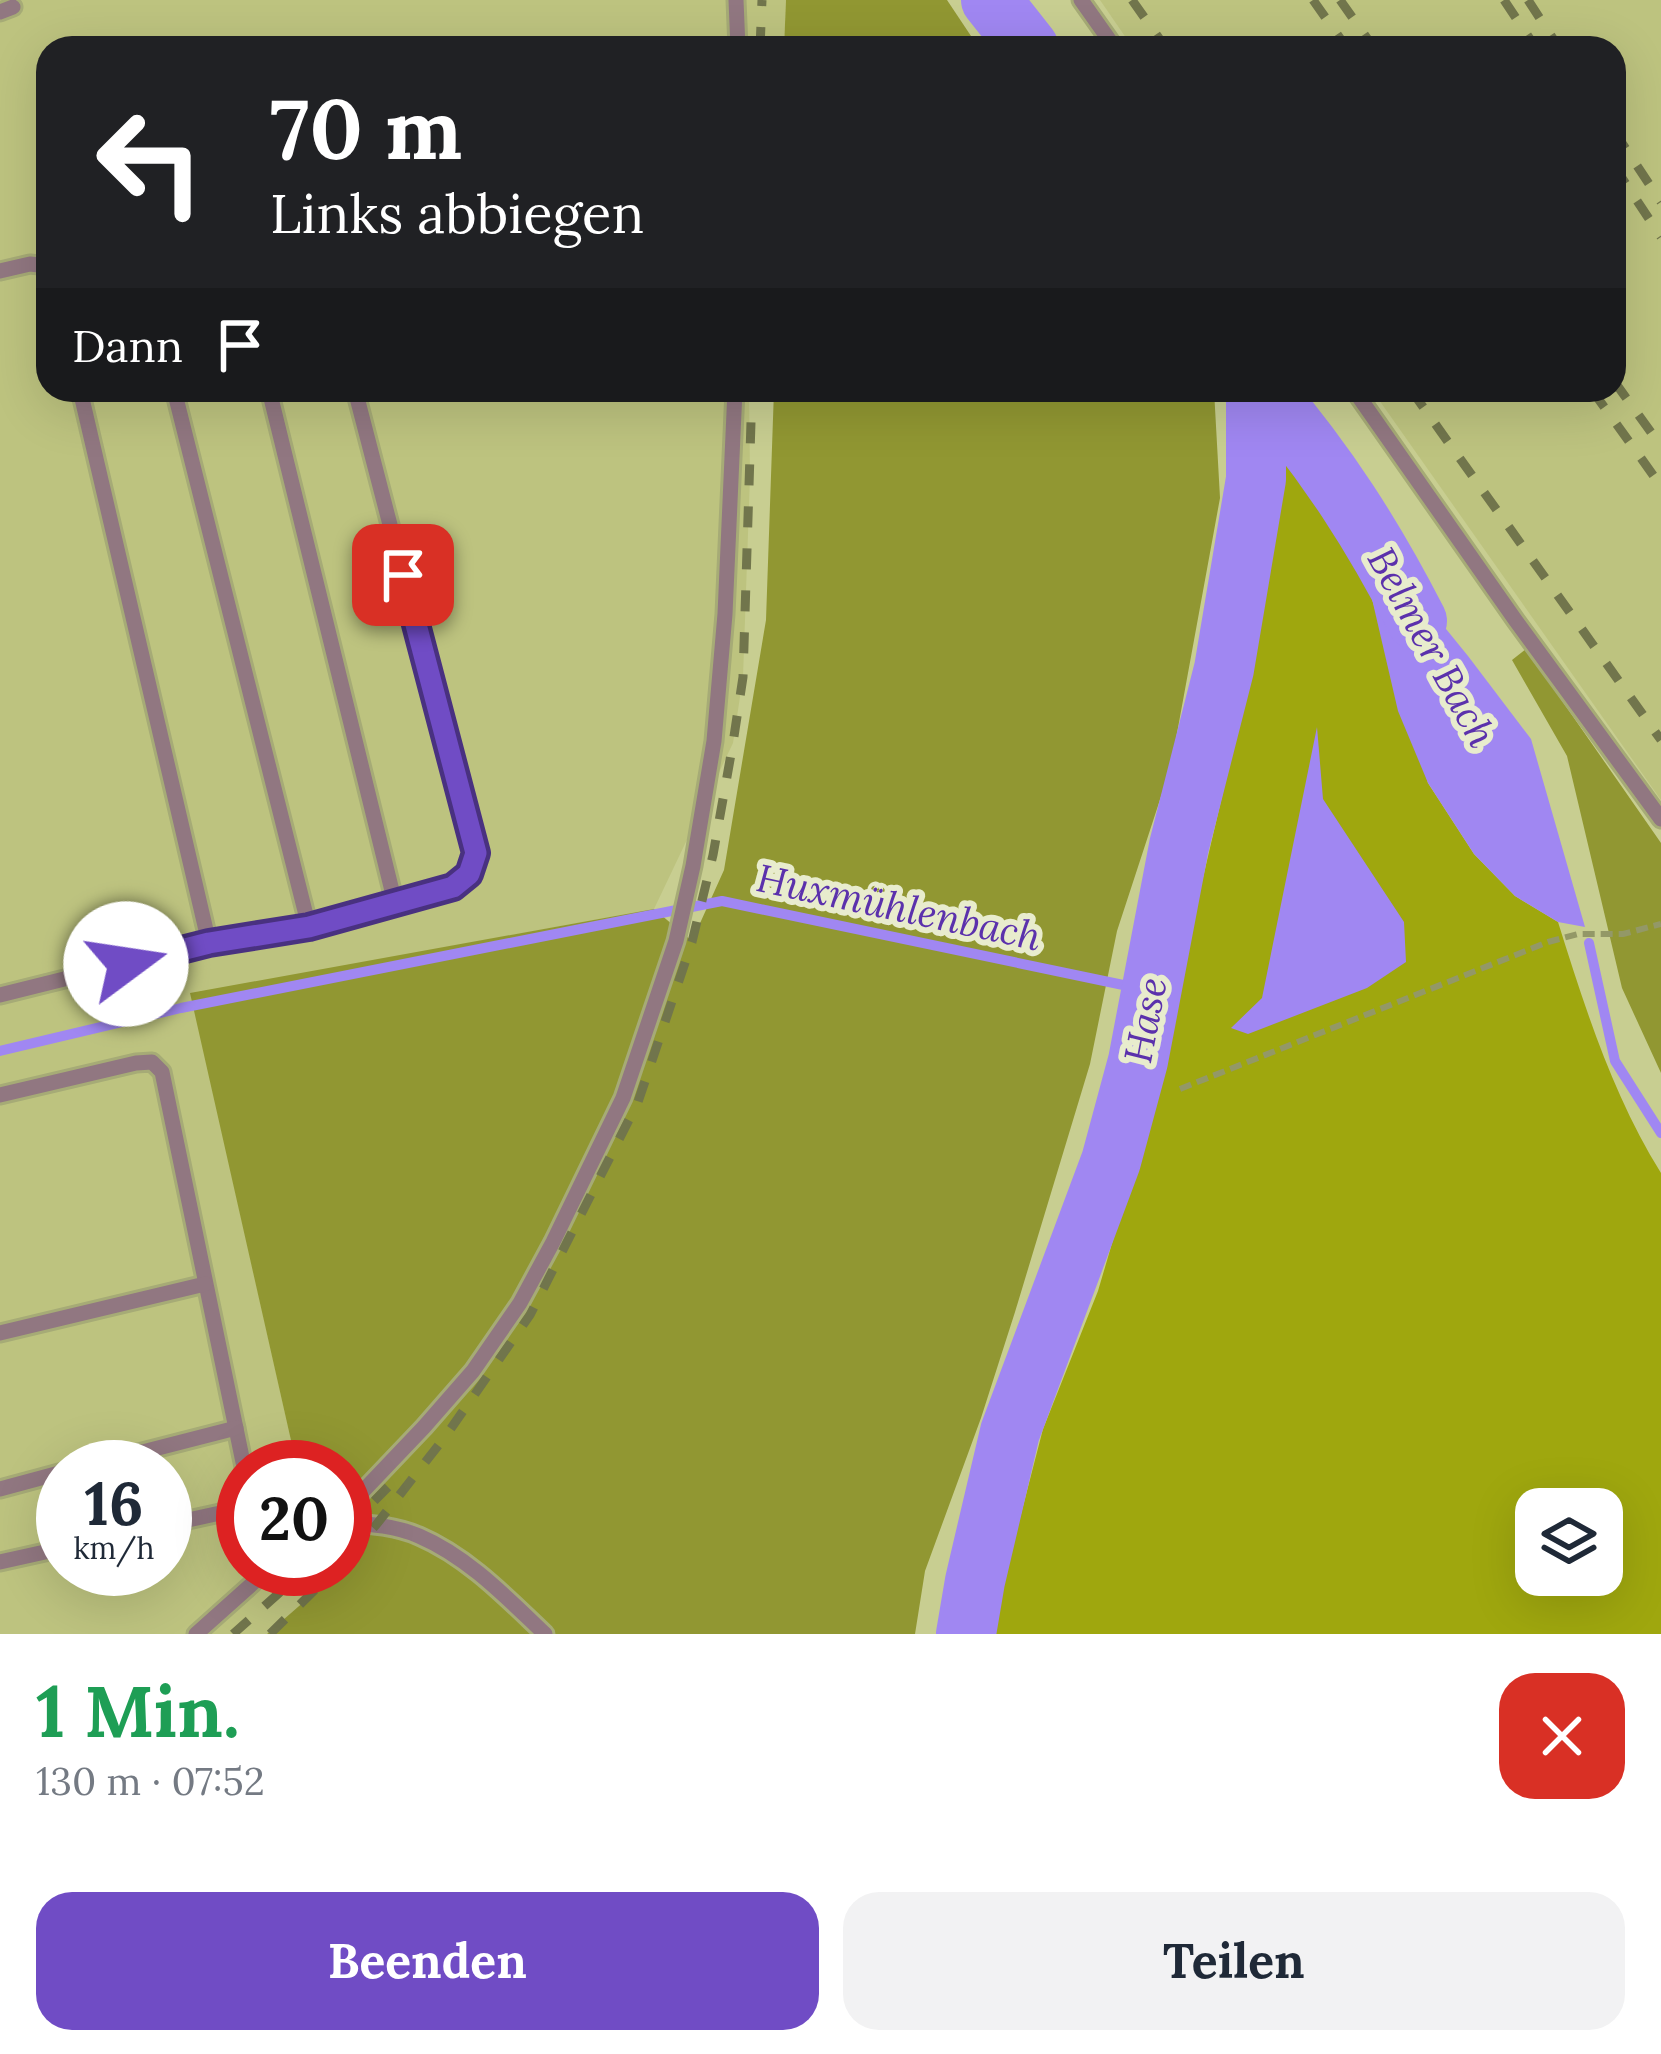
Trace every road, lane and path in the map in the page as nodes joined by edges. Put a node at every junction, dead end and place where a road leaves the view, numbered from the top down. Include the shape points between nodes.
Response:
1 (736, 0) edge
2 (1081, 0) edge
3 (738, 36) edge
4 (1106, 36) edge
5 (36, 265) edge
6 (0, 271) edge
7 (83, 402) edge
8 (177, 402) edge
9 (272, 402) edge
10 (358, 402) edge
11 (734, 402) edge
12 (1362, 402) edge
13 (1661, 819) edge
14 (395, 903) junction
15 (1661, 924) edge
16 (309, 927) junction
17 (209, 943) junction
18 (0, 995) edge
19 (1180, 1089) dead end
20 (0, 1095) edge
21 (205, 1284) junction
22 (0, 1333) edge
23 (236, 1428) junction
24 (189, 1440) edge
25 (238, 1440) edge
26 (36, 1479) edge
27 (372, 1482) edge
28 (0, 1489) edge
29 (372, 1525) edge
30 (36, 1554) edge
31 (0, 1562) edge
32 (239, 1596) edge
33 (196, 1634) edge
34 (545, 1634) edge

1 - 3 lane
2 - 4 lane
5 - 6 lane
7 - 17 lane
8 - 16 lane
9 - 14 lane
10 - 14 lane via 476,853 453,887
11 - 27 lane via 714,741 676,941 623,1098 520,1303 473,1371
12 - 13 lane
14 - 16 lane
15 - 19 path via 1548,942
16 - 17 lane
17 - 18 lane
20 - 21 lane via 152,1062 162,1072
21 - 22 lane
21 - 23 lane
23 - 24 lane
23 - 25 lane
26 - 28 lane
29 - 34 lane via 419,1536 483,1575
30 - 31 lane
32 - 33 lane

